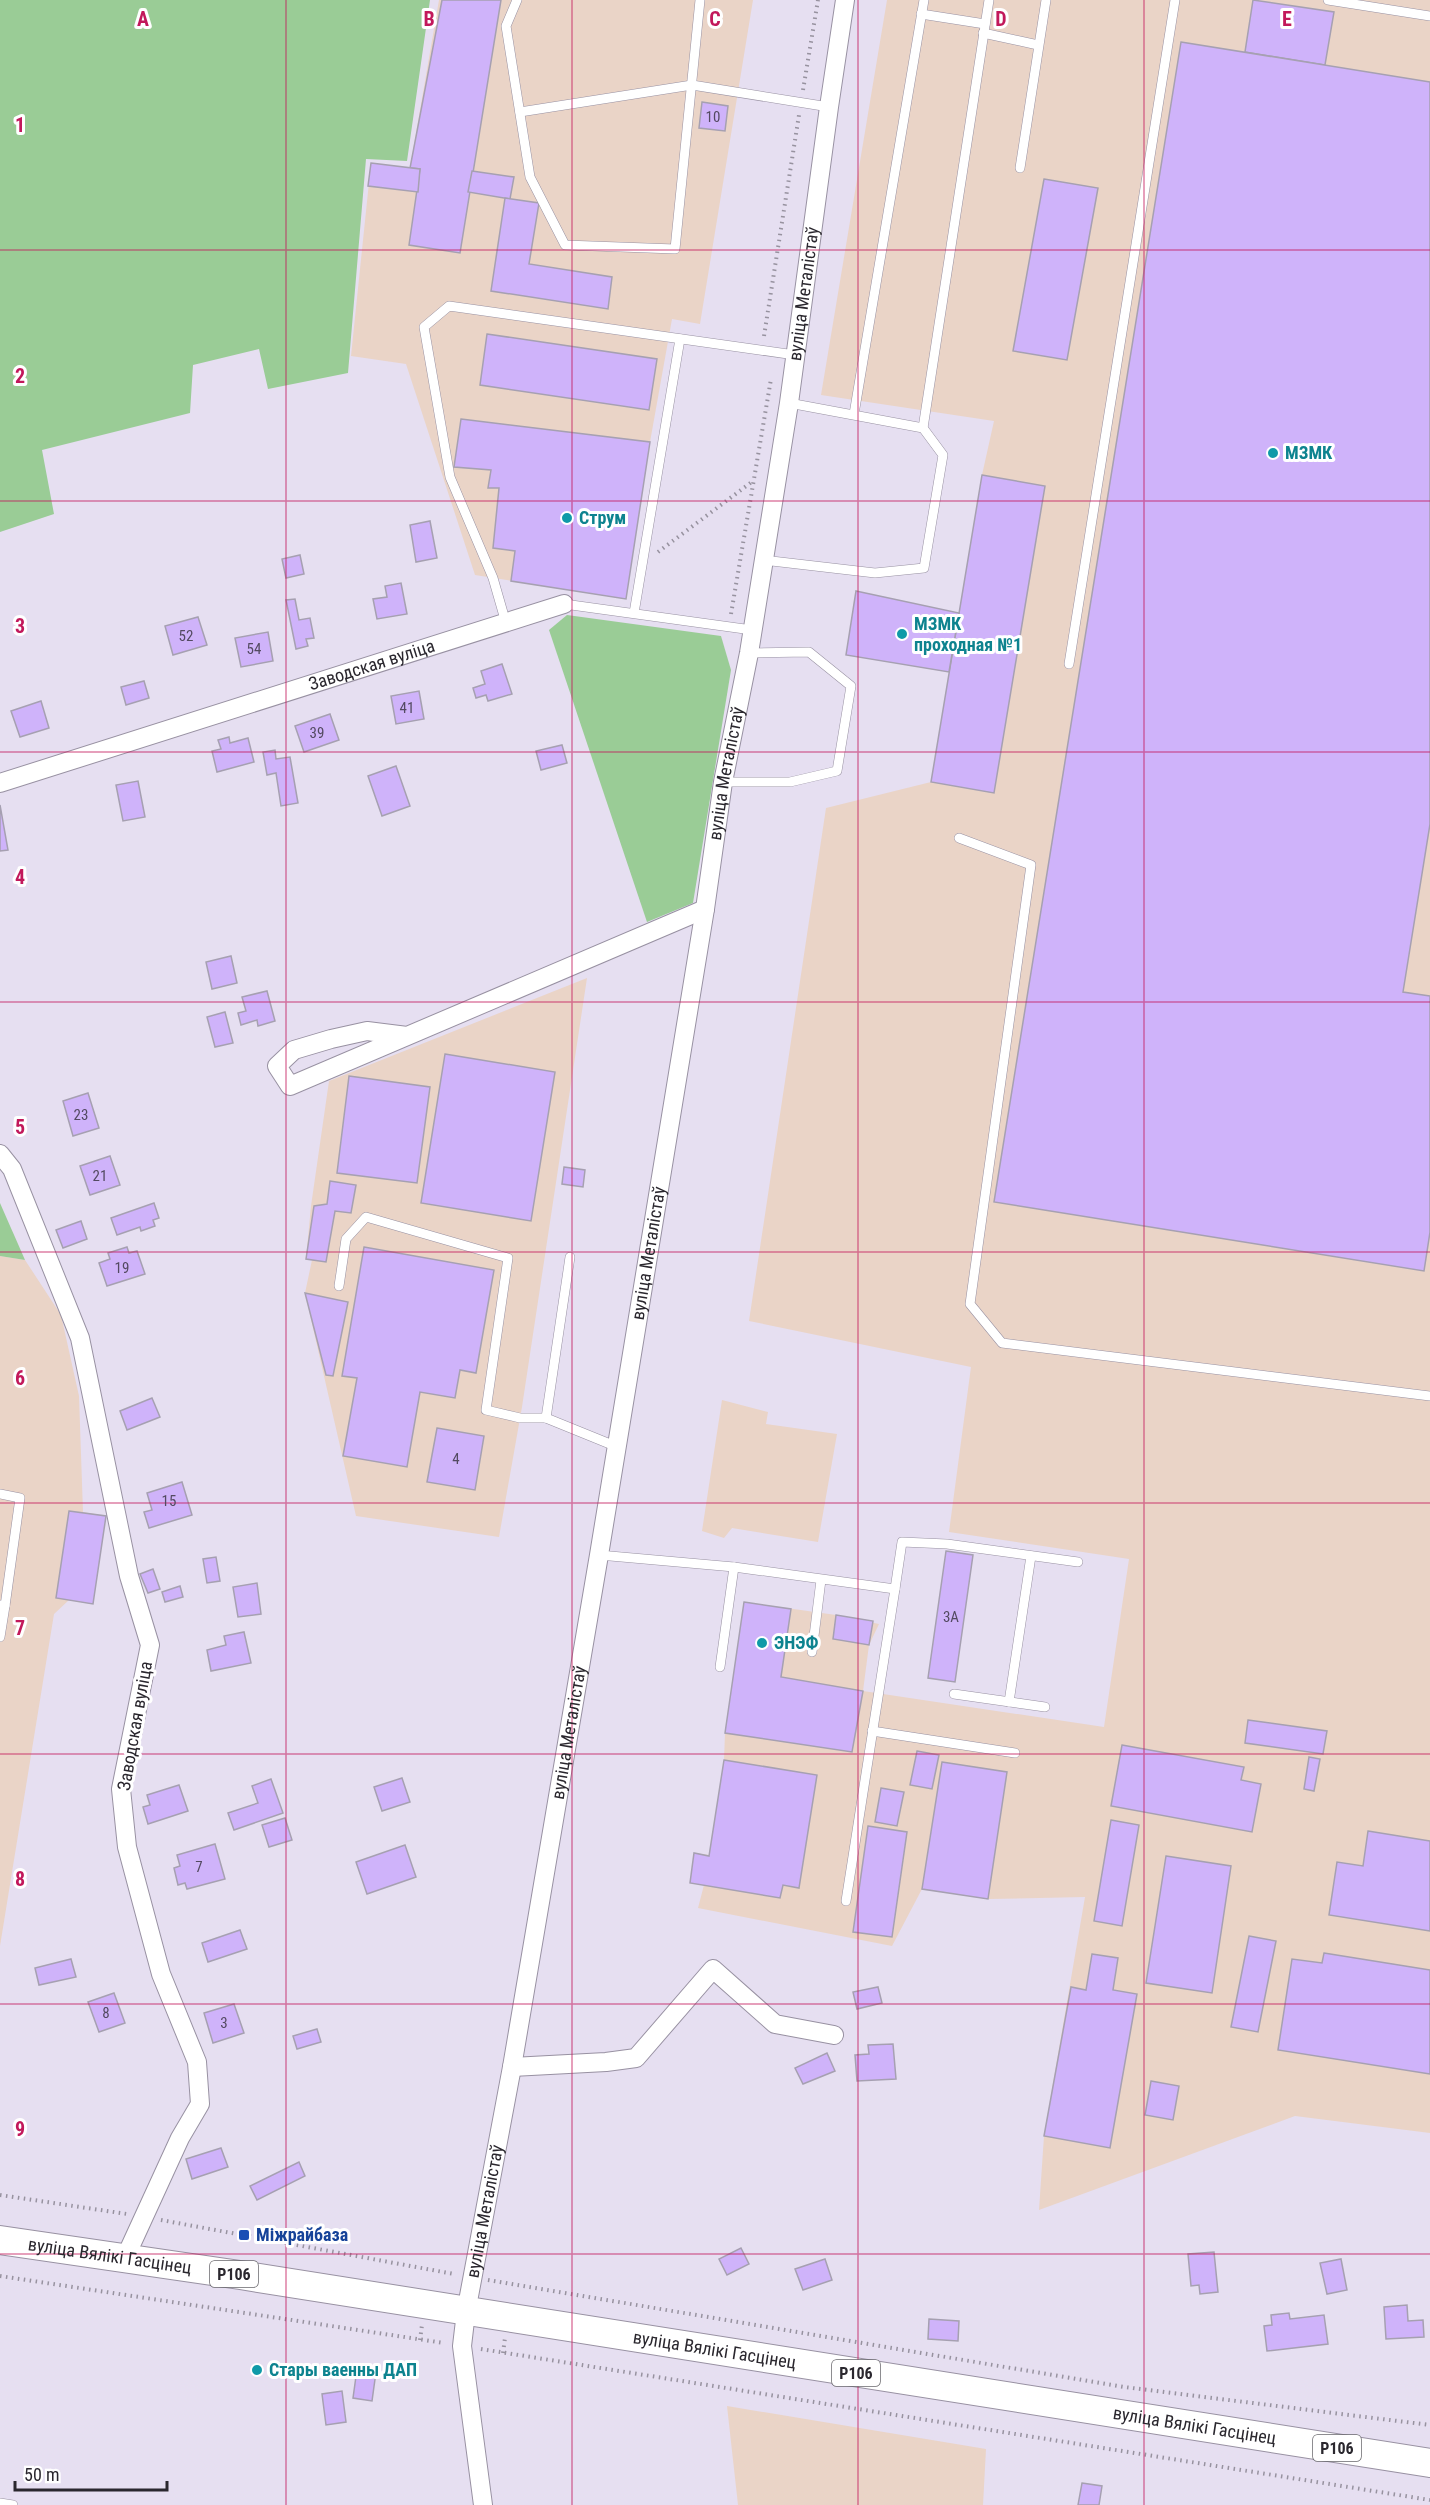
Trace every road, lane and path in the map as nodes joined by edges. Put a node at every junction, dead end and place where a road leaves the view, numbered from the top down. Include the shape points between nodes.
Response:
1 (517, 0) edge
2 (700, 0) edge
3 (818, 0) edge
4 (845, 0) edge
5 (924, 0) edge
6 (989, 0) edge
7 (1046, 0) edge
8 (1175, 0) edge
9 (1328, 0) edge
10 (921, 14) junction
11 (1430, 16) edge
12 (984, 28) junction
13 (1038, 45) junction
14 (692, 85) junction
15 (801, 103) junction
16 (829, 107) junction
17 (520, 112) junction
18 (1020, 168) dead end
19 (680, 339) junction
20 (776, 352) junction
21 (795, 355) junction
22 (789, 403) junction
23 (854, 414) junction
24 (923, 428) junction
25 (754, 480) junction
26 (763, 560) junction
27 (643, 564) junction
28 (564, 604) joint
29 (634, 614) junction
30 (506, 623) junction
31 (729, 626) junction
32 (752, 630) junction
33 (749, 653) junction
34 (1069, 664) dead end
35 (723, 782) junction
36 (0, 783) edge
37 (959, 838) dead end
38 (705, 909) junction
39 (407, 1036) junction
40 (0, 1154) edge
41 (570, 1257) dead end
42 (339, 1287) dead end
43 (1430, 1396) edge
44 (546, 1419) junction
45 (615, 1446) junction
46 (0, 1494) edge
47 (599, 1554) junction
48 (1031, 1556) junction
49 (1078, 1562) dead end
50 (734, 1567) junction
51 (821, 1580) junction
52 (895, 1589) junction
53 (2, 1606) edge
54 (0, 1636) edge
55 (812, 1652) dead end
56 (720, 1667) dead end
57 (954, 1694) dead end
58 (1009, 1702) junction
59 (1045, 1707) dead end
60 (872, 1731) junction
61 (1015, 1753) dead end
62 (846, 1901) dead end
63 (834, 2035) dead end
64 (512, 2067) junction
65 (0, 2195) edge
66 (142, 2217) junction
67 (0, 2240) edge
68 (125, 2258) junction
69 (0, 2277) edge
70 (472, 2277) junction
71 (466, 2312) junction
72 (462, 2346) junction
73 (1430, 2425) edge
74 (1430, 2463) edge
75 (1430, 2500) edge
76 (0, 2503) edge
77 (12, 2505) edge
78 (483, 2505) edge

1 - 17 lane via 506,26
2 - 14 lane
3 - 15 path
4 - 16 street, вуліца Металістаў
5 - 10 lane
6 - 12 lane
7 - 13 lane
8 - 34 lane
9 - 11 lane
10 - 12 lane
10 - 23 lane
12 - 13 lane
12 - 24 lane
13 - 18 lane
14 - 15 lane
14 - 17 lane
14 - 17 lane via 675,249 565,245 530,177
15 - 16 lane
15 - 20 path via 764,337
16 - 21 street, вуліца Металістаў
19 - 20 lane
19 - 27 lane
19 - 30 lane via 449,306 423,327 450,477 493,578
20 - 21 lane
20 - 25 path
21 - 22 street, вуліца Металістаў
22 - 23 lane
22 - 26 street, вуліца Металістаў
23 - 24 lane
24 - 26 lane via 943,455 924,568 875,573
25 - 27 path
25 - 31 path
26 - 32 street, вуліца Металістаў
27 - 29 lane
28 - 29 lane, Заводская вуліца
28 - 30 street, Заводская вуліца
29 - 31 lane, Заводская вуліца
30 - 36 street, Заводская вуліца
31 - 32 lane, Заводская вуліца
32 - 33 street, вуліца Металістаў
33 - 35 street, вуліца Металістаў
33 - 35 lane via 809,652 851,686 837,771 790,782
35 - 38 street, вуліца Металістаў
37 - 43 lane via 1031,866 970,1304 1002,1343
38 - 39 street
38 - 45 street, вуліца Металістаў
39 - 39 street via 367,1032 331,1039 294,1050 277,1066 290,1086
40 - 66 street, Заводская вуліца via 12,1169 80,1338 129,1576 150,1645 121,1789 127,1847 161,1974 197,2062 200,2104
41 - 44 lane
42 - 44 lane via 346,1239 366,1217 507,1258 486,1410
44 - 45 lane
45 - 47 street, вуліца Металістаў
46 - 53 lane via 20,1498
47 - 50 lane
47 - 64 street, вуліца Металістаў
48 - 49 lane
48 - 52 lane via 902,1542
48 - 58 lane
50 - 51 lane
50 - 56 lane
51 - 52 lane
51 - 55 lane
52 - 60 lane
53 - 54 lane
57 - 58 lane
58 - 59 lane
60 - 61 lane
60 - 62 lane
63 - 64 street via 775,2024 712,1969 636,2058
64 - 70 street, вуліца Металістаў
65 - 66 path
66 - 68 street, Заводская вуліца
66 - 70 path
67 - 68 main road, вуліца Вялікі Гасцінец / Р106
68 - 71 main road, вуліца Вялікі Гасцінец / Р106
69 - 72 path
70 - 71 street, вуліца Металістаў
70 - 73 path via 1124,2386
71 - 72 street, вуліца Металістаў
71 - 74 main road, вуліца Вялікі Гасцінец / Р106
72 - 75 path
72 - 78 street, вуліца Металістаў
76 - 77 lane

